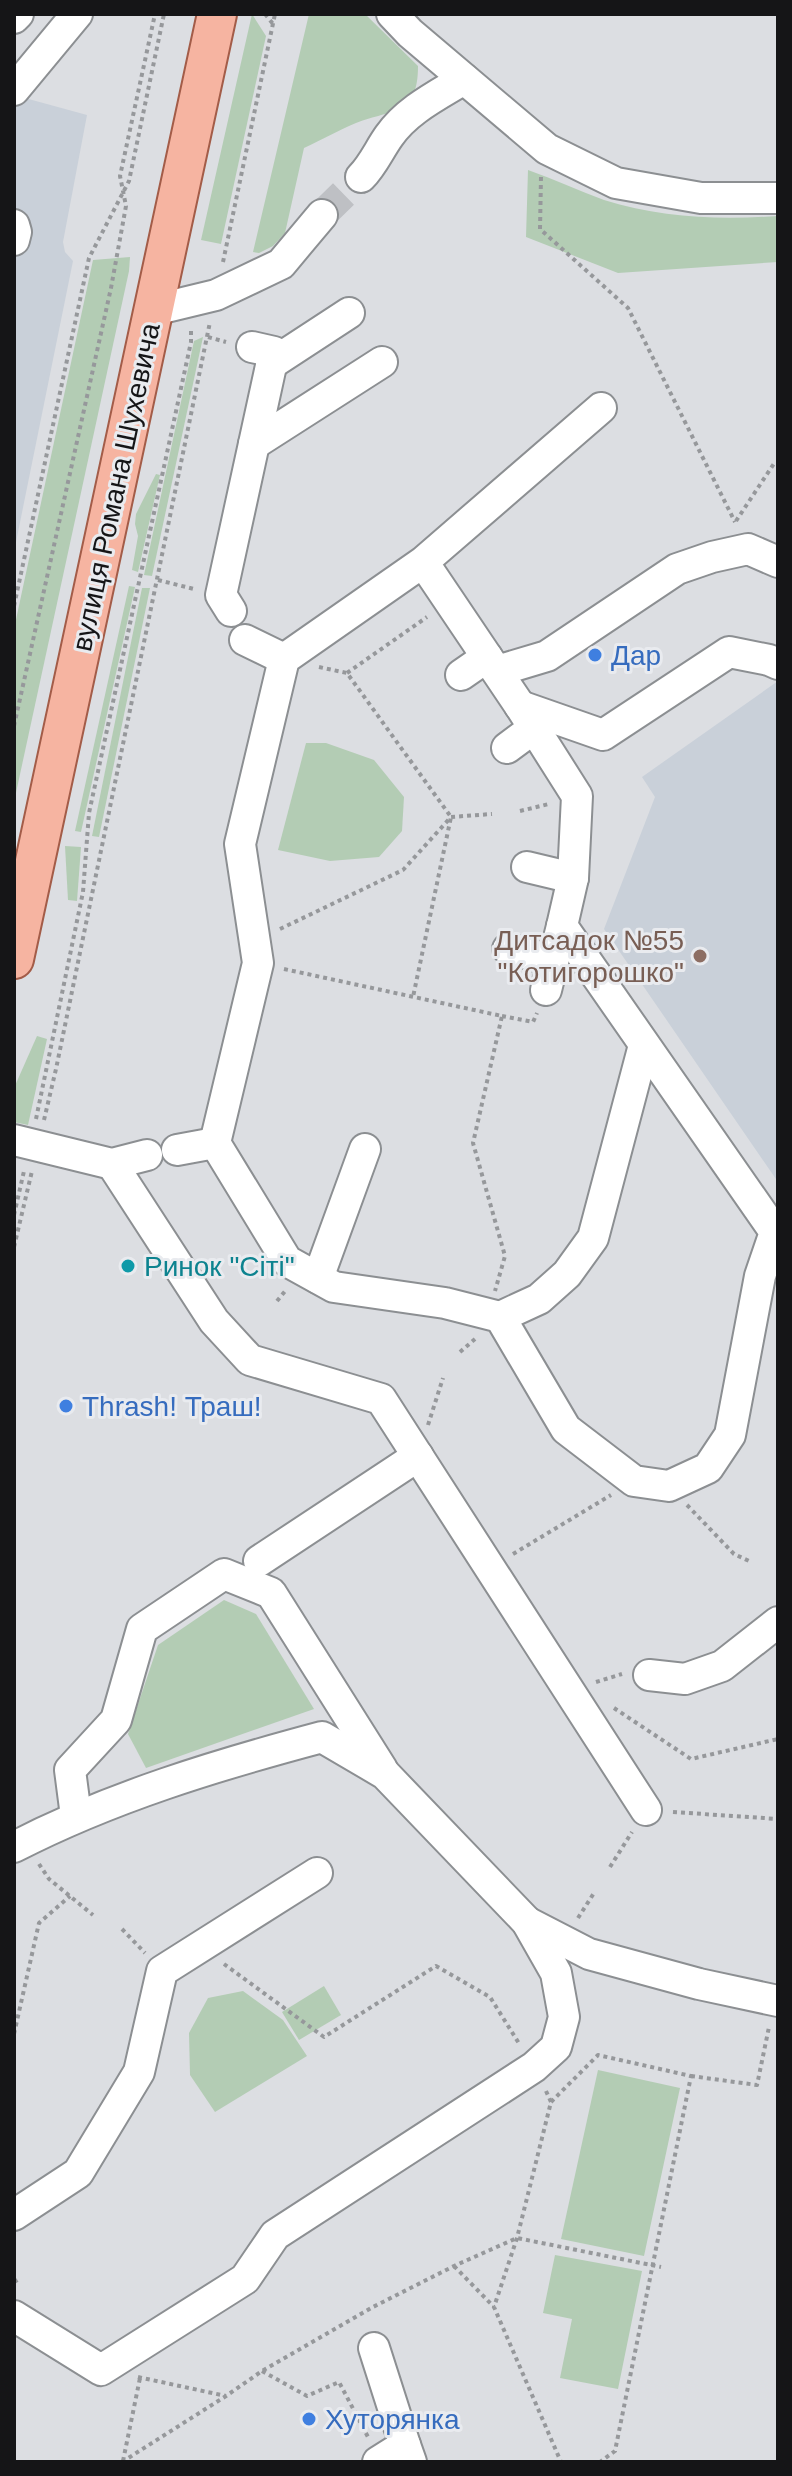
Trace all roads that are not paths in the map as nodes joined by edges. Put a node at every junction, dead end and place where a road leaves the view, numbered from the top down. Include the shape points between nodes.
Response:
1 (77, 14) edge
2 (217, 14) edge
3 (392, 14) edge
4 (464, 79) junction
5 (14, 90) edge
6 (361, 177) tunnel mouth
7 (778, 198) edge
8 (322, 215) tunnel mouth
9 (14, 225) edge
10 (14, 240) edge
11 (154, 310) junction
12 (349, 313) dead end
13 (382, 362) dead end
14 (601, 408) dead end
15 (254, 444) junction
16 (423, 562) junction
17 (778, 562) edge
18 (226, 603) road end
19 (245, 640) dead end
20 (284, 659) junction
21 (492, 664) junction
22 (778, 664) edge
23 (461, 675) dead end
24 (527, 717) junction
25 (507, 748) dead end
26 (527, 867) dead end
27 (573, 878) junction
28 (562, 926) junction
29 (508, 949) dead end
30 (14, 959) edge
31 (553, 960) junction
32 (546, 990) dead end
33 (644, 1045) junction
34 (27, 1142) edge
35 (215, 1143) junction
36 (365, 1149) dead end
37 (177, 1150) dead end
38 (147, 1155) dead end
39 (112, 1164) junction
40 (776, 1234) edge
41 (318, 1278) junction
42 (497, 1305) junction
43 (418, 1456) junction
44 (259, 1561) dead end
45 (778, 1622) edge
46 (649, 1675) dead end
47 (385, 1774) junction
48 (646, 1810) road end
49 (76, 1816) junction
50 (14, 1847) edge
51 (317, 1873) dead end
52 (527, 1922) junction
53 (778, 2001) edge
54 (14, 2215) edge
55 (14, 2316) edge
56 (374, 2348) dead end
57 (393, 2458) edge

1 - 5 street
2 - 11 main road, вулиця Романа Шухевича
3 - 4 street
4 - 6 street via 421,105 390,134
4 - 7 street via 547,149 616,183 701,198
8 - 11 street via 281,264 204,298
9 - 10 street
11 - 30 main road, вулиця Романа Шухевича
12 - 15 street via 262,356
13 - 15 street
14 - 16 street
15 - 18 street
16 - 20 street
16 - 21 street
17 - 21 street via 748,549 677,569 547,656
19 - 20 street
20 - 35 street via 240,844 256,952
21 - 23 street
21 - 24 street
22 - 24 street via 729,652 603,735
24 - 25 street
24 - 27 street via 577,796
26 - 27 street
27 - 28 street
28 - 31 street
28 - 33 street
29 - 31 street
31 - 32 street
33 - 40 street
33 - 42 street via 593,1238 567,1274 539,1299
34 - 39 street
35 - 37 street
35 - 41 street via 287,1261
36 - 41 street
38 - 39 street
39 - 43 street via 214,1321 250,1360 381,1399
40 - 42 street via 760,1276 730,1435 708,1468 669,1486 634,1481 566,1429
41 - 42 street via 334,1287
43 - 44 street
43 - 48 street
45 - 46 street via 722,1666 685,1679
47 - 49 street via 322,1737 239,1759
47 - 49 street via 271,1593 224,1574 142,1629 116,1720 70,1770
47 - 52 street
49 - 50 street
51 - 54 street via 162,1971 139,2072 78,2173
52 - 53 street via 589,1954
52 - 55 street via 556,1973 564,2017 556,2047 534,2067 275,2235 245,2279 101,2370
56 - 57 street

